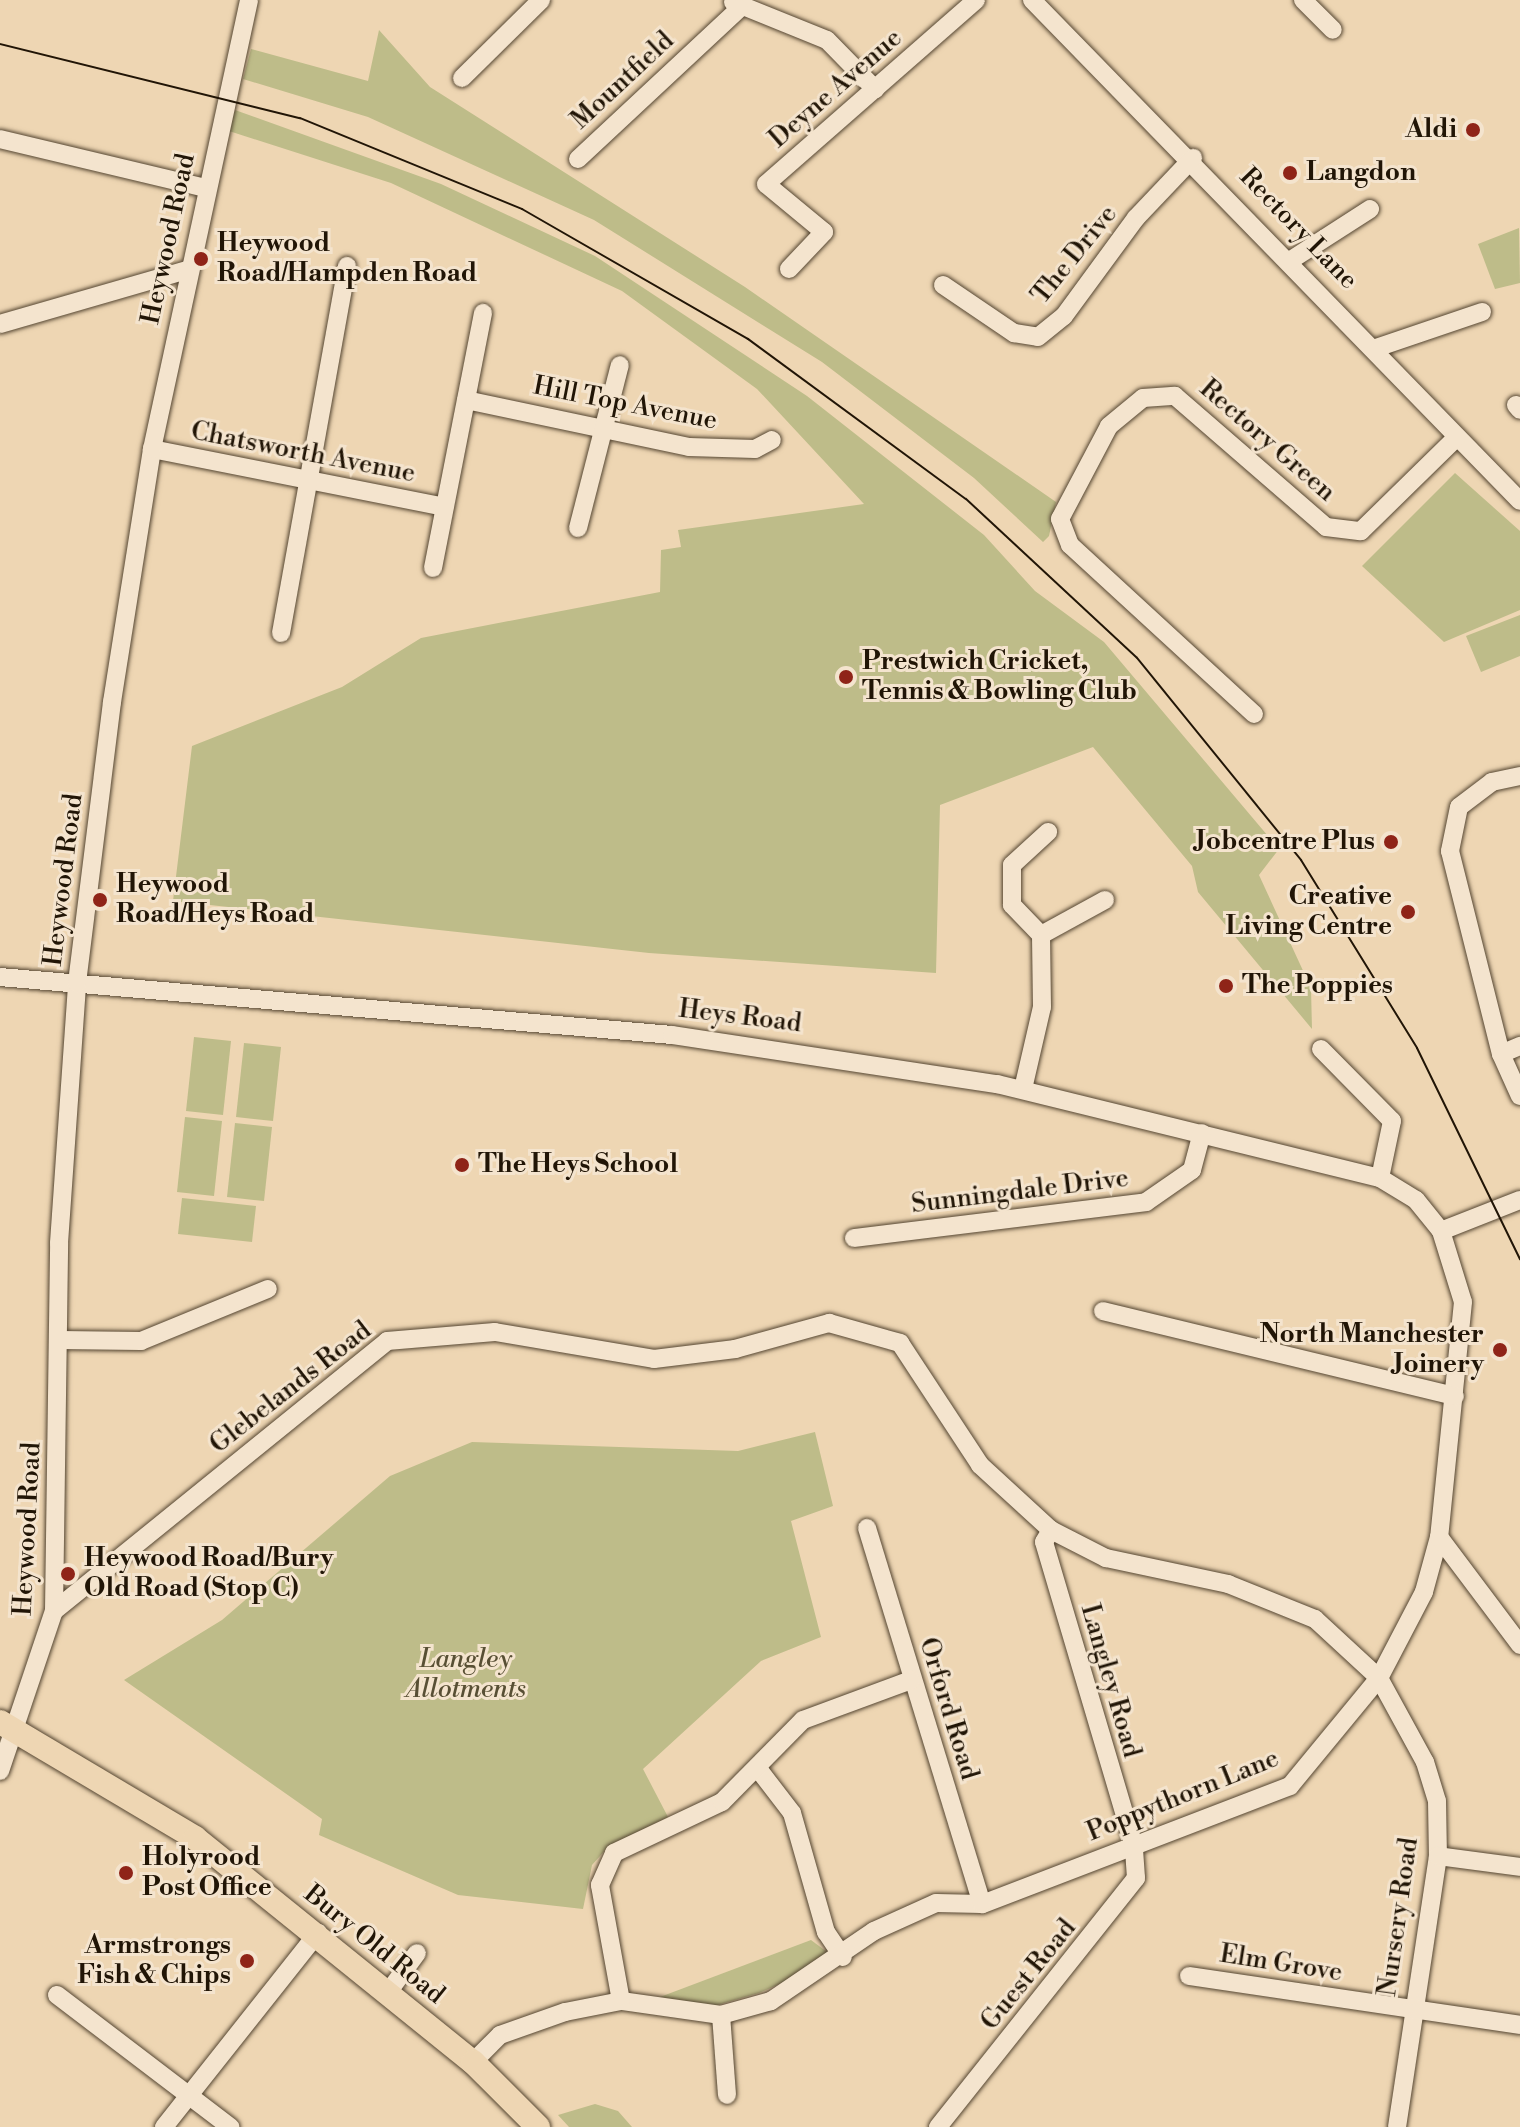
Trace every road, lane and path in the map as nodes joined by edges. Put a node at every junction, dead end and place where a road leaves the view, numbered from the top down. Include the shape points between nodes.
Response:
1 (249, 0) edge
2 (541, 0) edge
3 (976, 0) edge
4 (1032, 0) edge
5 (1303, 0) edge
6 (735, 5) edge
7 (1333, 30) dead end
8 (462, 78) dead end
9 (875, 89) junction
10 (0, 139) edge
11 (1193, 158) junction
12 (578, 159) dead end
13 (206, 188) junction
14 (1370, 209) dead end
15 (1291, 260) junction
16 (347, 266) dead end
17 (789, 269) dead end
18 (187, 270) junction
19 (943, 285) dead end
20 (1482, 312) dead end
21 (483, 313) dead end
22 (0, 324) edge
23 (1376, 348) junction
24 (620, 365) dead end
25 (466, 400) junction
26 (602, 428) junction
27 (1457, 437) junction
28 (772, 440) dead end
29 (152, 449) junction
30 (308, 481) junction
31 (1520, 501) edge
32 (444, 507) junction
33 (578, 528) dead end
34 (433, 568) dead end
35 (281, 633) dead end
36 (1254, 714) dead end
37 (1520, 776) edge
38 (1048, 832) dead end
39 (1105, 900) dead end
40 (1041, 935) junction
41 (0, 977) edge
42 (77, 983) junction
43 (1520, 1046) edge
44 (1321, 1049) dead end
45 (1501, 1054) junction
46 (1023, 1089) junction
47 (1520, 1096) edge
48 (1202, 1133) junction
49 (1380, 1178) junction
50 (1520, 1200) edge
51 (1441, 1231) junction
52 (854, 1238) dead end
53 (268, 1289) dead end
54 (1103, 1311) dead end
55 (60, 1340) junction
56 (1455, 1396) junction
57 (867, 1528) dead end
58 (1051, 1530) junction
59 (1439, 1537) junction
60 (54, 1611) junction
61 (1520, 1645) edge
62 (1379, 1678) junction
63 (911, 1680) junction
64 (7, 1725) edge
65 (759, 1770) junction
66 (0, 1771) edge
67 (1134, 1846) junction
68 (1438, 1856) junction
69 (1520, 1867) edge
70 (982, 1904) junction
71 (318, 1933) junction
72 (417, 1953) dead end
73 (843, 1957) junction
74 (1189, 1976) dead end
75 (389, 1991) junction
76 (57, 1995) dead end
77 (621, 2001) junction
78 (1413, 2010) junction
79 (721, 2015) junction
80 (1520, 2025) edge
81 (473, 2062) junction
82 (727, 2095) dead end
83 (190, 2096) junction
84 (164, 2127) edge
85 (230, 2127) edge
86 (538, 2127) edge
87 (938, 2127) edge
88 (1397, 2127) edge

1 - 13 street, Heywood Road
2 - 8 street
3 - 9 street, Deyne Avenue
4 - 11 street, Rectory Lane
5 - 7 street
6 - 9 street via 827,40
6 - 12 street, Mountfield
9 - 17 street, Deyne Avenue via 766,184 824,232
10 - 13 street
11 - 15 street, Rectory Lane
11 - 19 street, The Drive via 1136,218 1064,316 1038,337 1014,333
13 - 18 street, Heywood Road
14 - 15 street
15 - 23 street, Rectory Lane
16 - 30 street
18 - 22 street
18 - 29 street, Heywood Road
20 - 23 street
21 - 25 street
23 - 27 street, Rectory Lane
24 - 26 street
25 - 26 street, Hill Top Avenue
25 - 32 street
26 - 28 street, Hill Top Avenue via 720,450 755,449
26 - 33 street
27 - 31 street, Rectory Lane
27 - 36 street, Rectory Green via 1361,531 1326,527 1175,396 1143,398 1109,426 1060,519 1070,545
29 - 30 street, Chatsworth Avenue
29 - 42 street, Heywood Road
30 - 32 street, Chatsworth Avenue
30 - 35 street
32 - 34 street
37 - 45 street via 1492,782 1459,807 1450,851
38 - 40 street via 1012,865 1012,905
39 - 40 street
40 - 46 street via 1042,1007
41 - 42 street, Heys Road
42 - 46 street, Heys Road via 672,1035
42 - 55 street, Heywood Road
43 - 45 street
44 - 49 street via 1392,1121
45 - 47 street
46 - 48 street, Heys Road
48 - 49 street, Heys Road
48 - 52 street, Sunningdale Drive via 1192,1170 1146,1202
49 - 51 street, Heys Road via 1416,1200
50 - 51 street
51 - 56 street, Poppythorn Lane via 1463,1302
53 - 55 street via 141,1341
54 - 56 street
55 - 60 street, Heywood Road
56 - 59 street, Poppythorn Lane
57 - 63 street, Orford Road
58 - 60 street, Glebelands Road via 980,1465 900,1343 829,1323 735,1349 654,1359 495,1332 387,1341
58 - 62 street, Glebelands Road via 1106,1558 1228,1584 1315,1619
58 - 67 street, Langley Road via 1044,1542
59 - 61 street
59 - 62 street, Poppythorn Lane via 1424,1592
60 - 64 street, Heywood Road
62 - 67 street, Poppythorn Lane via 1290,1786
62 - 68 street, Nursery Road via 1425,1762 1437,1801
63 - 65 street via 803,1720
63 - 70 street, Orford Road
64 - 66 street, Heywood Road
64 - 71 main road, Bury Old Road via 195,1838
65 - 73 street via 792,1813 826,1932
65 - 77 street via 722,1802 614,1853 603,1867
67 - 70 street, Poppythorn Lane
67 - 87 street, Guest Road via 1136,1878 1117,1907
68 - 69 street
68 - 78 street, Nursery Road
70 - 73 street via 936,1903 874,1931
71 - 75 main road, Bury Old Road
71 - 83 street
72 - 75 street
73 - 79 street via 771,2001
74 - 78 street, Elm Grove
75 - 81 main road, Bury Old Road
76 - 83 street
77 - 79 street
77 - 81 street via 500,2035
78 - 80 street, Elm Grove
78 - 88 street, Nursery Road
79 - 82 street
81 - 86 main road, Bury Old Road
83 - 84 street
83 - 85 street

